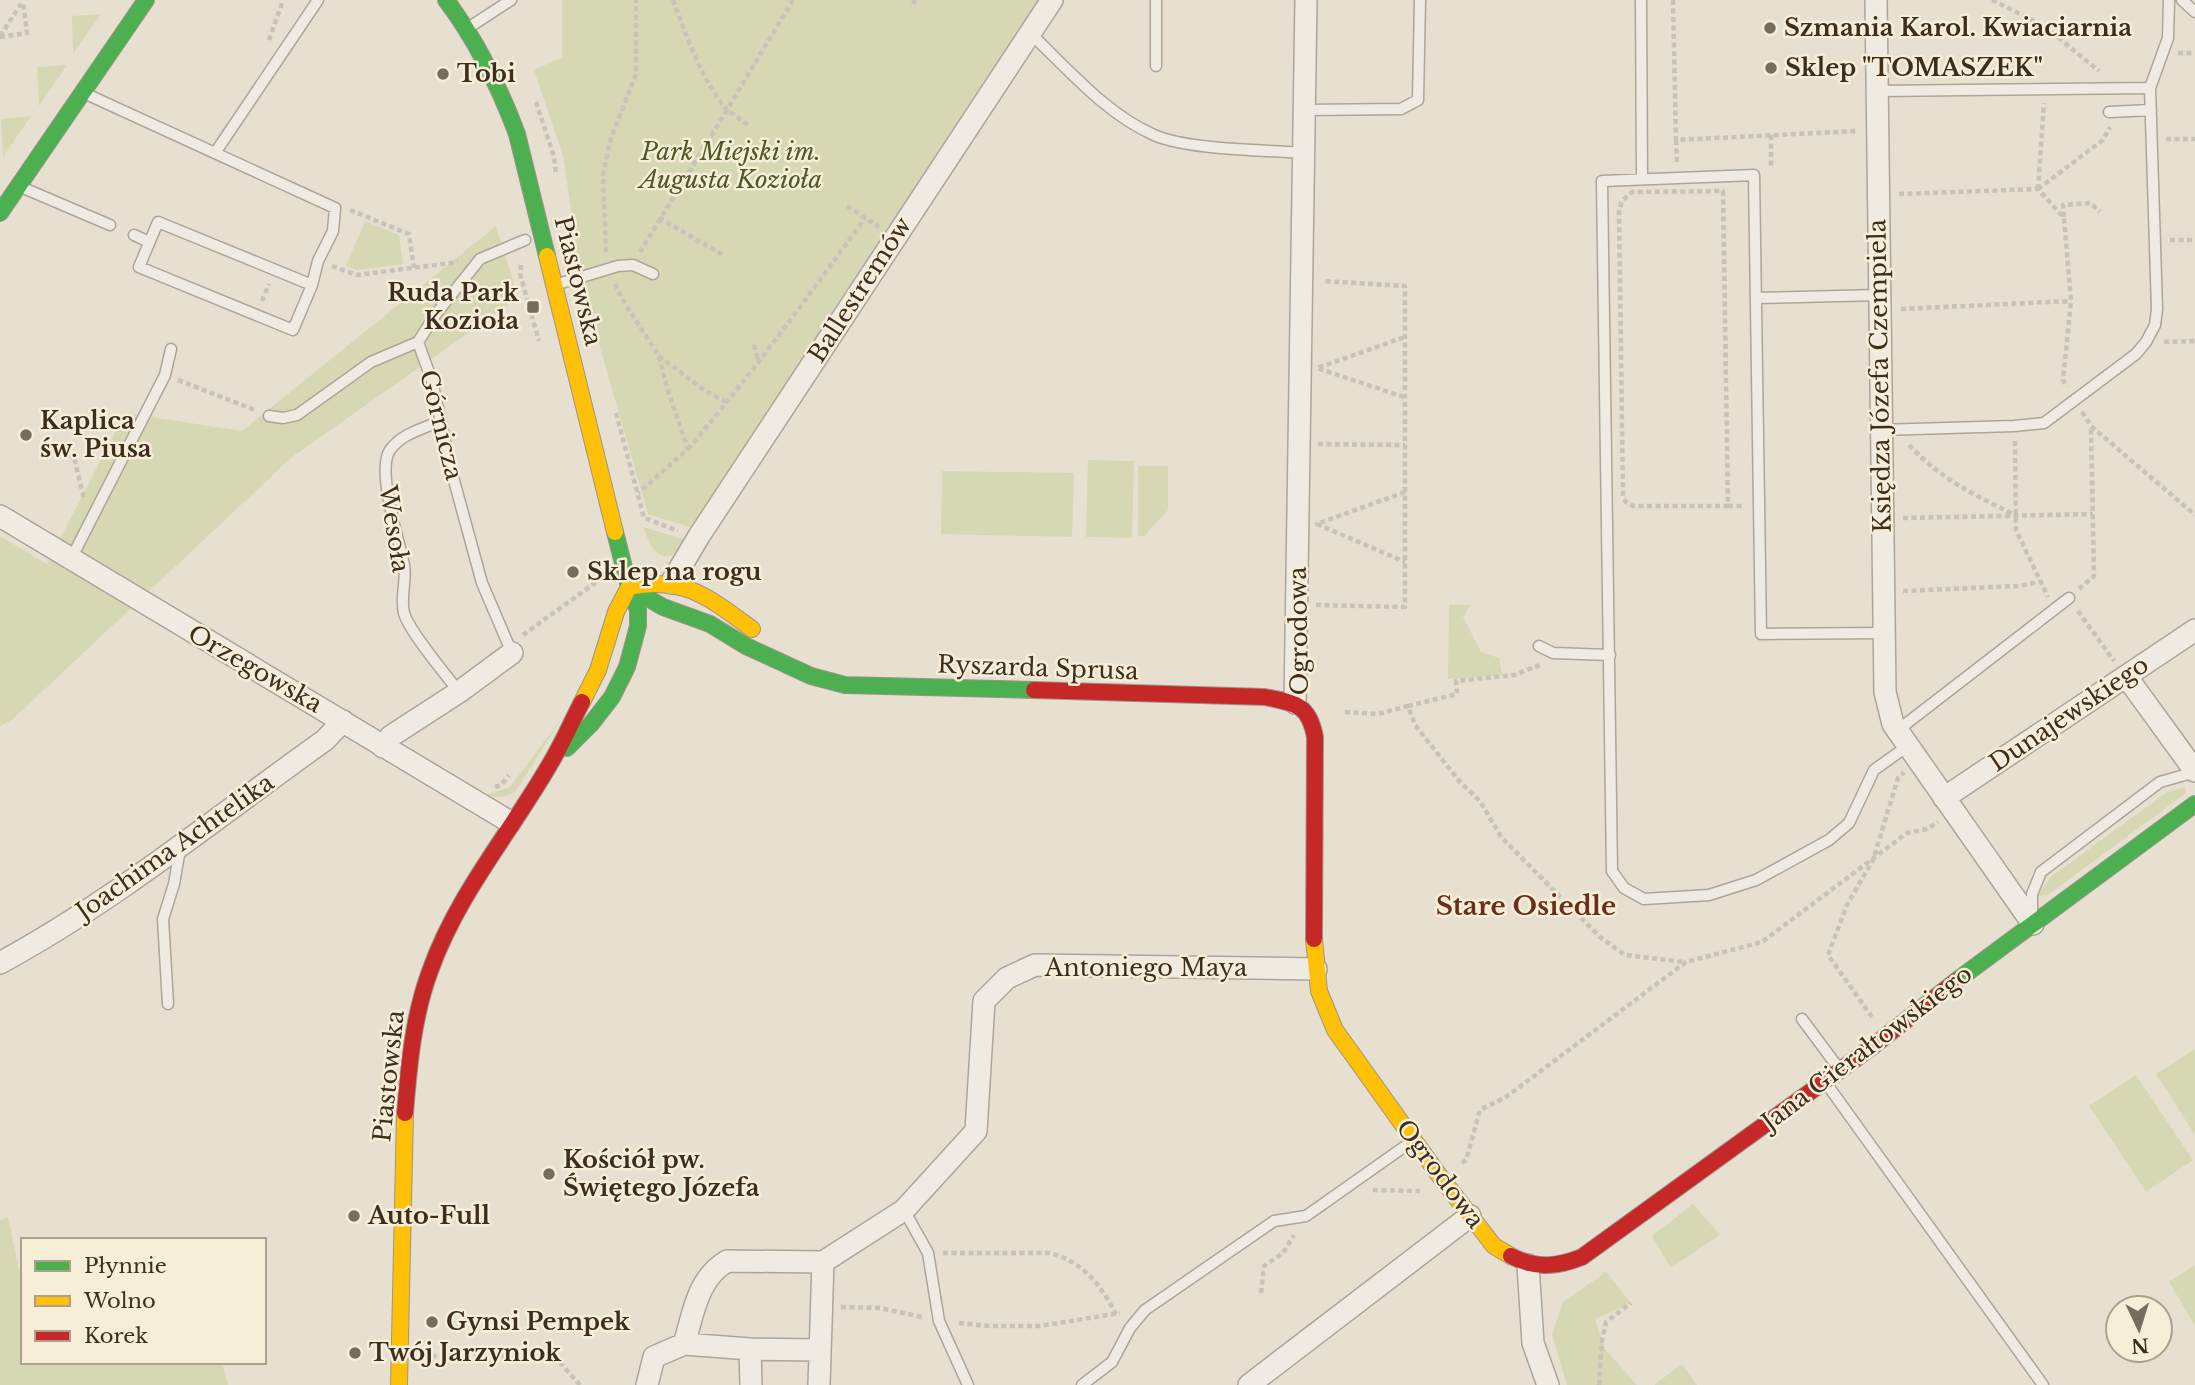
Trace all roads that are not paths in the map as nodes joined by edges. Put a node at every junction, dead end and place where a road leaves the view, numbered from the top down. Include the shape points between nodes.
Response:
1 (146, 0) edge
2 (317, 0) edge
3 (446, 0) edge
4 (511, 0) edge
5 (1052, 0) edge
6 (1156, 0) edge
7 (1306, 0) edge
8 (1420, 0) edge
9 (1641, 0) edge
10 (1875, 0) edge
11 (2169, 0) edge
12 (2182, 0) edge
13 (2195, 12) edge
14 (468, 29) junction
15 (1030, 33) junction
16 (1156, 66) dead end
17 (2150, 88) junction
18 (1876, 90) junction
19 (82, 92) junction
20 (1305, 110) junction
21 (2151, 110) junction
22 (2109, 112) road end
23 (215, 153) junction
24 (1304, 153) junction
25 (1642, 179) junction
26 (19, 186) junction
27 (0, 214) edge
28 (110, 225) dead end
29 (134, 235) dead end
30 (525, 240) dead end
31 (149, 242) junction
32 (653, 274) dead end
33 (312, 285) junction
34 (555, 285) junction
35 (1756, 298) junction
36 (1886, 302) junction
37 (418, 342) junction
38 (171, 349) dead end
39 (269, 416) road end
40 (441, 421) junction
41 (1888, 430) junction
42 (0, 516) edge
43 (71, 559) junction
44 (671, 583) junction
45 (629, 587) junction
46 (2068, 598) road end
47 (2195, 630) edge
48 (1884, 633) junction
49 (1539, 646) dead end
50 (512, 653) joint
51 (1610, 654) junction
52 (785, 662) junction
53 (2126, 676) junction
54 (459, 692) junction
55 (1295, 703) junction
56 (344, 722) junction
57 (1908, 745) junction
58 (383, 747) junction
59 (550, 764) junction
60 (2195, 771) edge
61 (2195, 804) edge
62 (1949, 806) junction
63 (510, 822) junction
64 (180, 849) junction
65 (2033, 924) junction
66 (0, 963) edge
67 (1316, 969) junction
68 (168, 1004) dead end
69 (1802, 1018) dead end
70 (1840, 1070) junction
71 (1825, 1081) junction
72 (1413, 1139) junction
73 (904, 1210) junction
74 (1470, 1216) junction
75 (823, 1262) junction
76 (1528, 1265) junction
77 (684, 1344) junction
78 (750, 1349) junction
79 (821, 1350) junction
80 (399, 1385) edge
81 (647, 1385) edge
82 (751, 1385) edge
83 (819, 1385) edge
84 (968, 1385) edge
85 (1082, 1385) edge
86 (1249, 1385) edge
87 (1548, 1385) edge
88 (2043, 1385) edge

1 - 19 street
2 - 23 lane
3 - 14 street, Piastowska
4 - 14 lane
5 - 15 street, Ballestremów
6 - 16 lane
7 - 20 street, Ogrodowa
8 - 20 lane via 1418,100 1401,109
9 - 25 lane
10 - 18 street, Księdza Józefa Czempiela
11 - 17 lane via 2168,38
12 - 13 lane
14 - 34 street, Piastowska via 493,73 517,134
15 - 24 lane via 1107,106 1157,137
15 - 44 street, Ballestremów
17 - 18 lane
17 - 21 lane
18 - 36 street, Księdza Józefa Czempiela
19 - 23 lane
19 - 26 street
20 - 24 street, Ogrodowa
21 - 22 lane
21 - 41 lane via 2157,309 2146,342 2129,361 2044,423
23 - 33 lane via 335,208 333,231
24 - 55 street, Ogrodowa
25 - 35 lane via 1754,175
25 - 51 lane via 1602,180
26 - 27 street
26 - 28 lane
29 - 31 lane
30 - 37 lane, Górnicza via 480,259
31 - 33 lane via 158,222
31 - 33 lane via 139,267 293,330
32 - 34 lane via 633,265 618,266
34 - 45 street, Piastowska
35 - 36 lane
35 - 48 lane via 1761,634
36 - 41 street, Księdza Józefa Czempiela
37 - 39 lane via 372,362 297,415
37 - 40 lane, Górnicza
38 - 43 lane via 165,375
40 - 50 lane, Górnicza via 482,583
40 - 54 lane, Wesoła via 402,438 388,451 386,485 405,569 404,615
41 - 48 street, Księdza Józefa Czempiela
42 - 43 street, Orzegowska
43 - 56 street, Orzegowska
44 - 45 street, Ryszarda Sprusa
44 - 52 street, Ryszarda Sprusa via 720,606 756,632
45 - 52 street, Ryszarda Sprusa
45 - 59 street, Piastowska via 598,670
45 - 59 street, Piastowska via 640,614 626,668 608,704
46 - 57 lane
47 - 53 street, Dunajewskiego
48 - 57 street, Księdza Józefa Czempiela via 1885,692 1893,724
49 - 51 lane via 1553,653
50 - 54 street
51 - 57 lane via 1612,871 1633,894 1644,898 1709,895 1756,880 1829,840 1849,823 1874,770
52 - 55 street, Ryszarda Sprusa via 811,676 845,685 1265,697
53 - 60 street
53 - 62 street, Dunajewskiego
54 - 58 street via 391,736
55 - 67 street, Ogrodowa via 1307,711 1315,737
56 - 58 street, Orzegowska
56 - 64 street, Joachima Achtelika
57 - 62 street, Księdza Józefa Czempiela
58 - 63 street, Orzegowska
59 - 63 street, Piastowska
60 - 65 lane via 2160,782 2041,872 2032,894
61 - 65 street, Jana Gierałtowskiego
62 - 65 street, Księdza Józefa Czempiela
63 - 80 street, Piastowska via 458,905 430,970 414,1027 405,1113
64 - 66 street, Joachima Achtelika
64 - 68 lane via 163,919
65 - 70 street, Jana Gierałtowskiego
67 - 72 street, Ogrodowa via 1325,1012 1335,1030
67 - 73 street, Antoniego Maya via 1035,965 1007,978 984,1001 976,1131
69 - 70 lane
70 - 71 street, Jana Gierałtowskiego
71 - 76 street, Jana Gierałtowskiego via 1582,1257 1565,1264
71 - 88 lane
72 - 74 street, Ogrodowa
72 - 85 lane via 1306,1216 1274,1221 1145,1310 1112,1362
73 - 75 street, Antoniego Maya
73 - 84 lane via 928,1253 939,1321
74 - 76 street, Ogrodowa via 1494,1246
74 - 86 street
75 - 77 street via 727,1261 703,1282
75 - 79 street
76 - 87 street via 1533,1343
77 - 78 street
77 - 81 street via 654,1357
78 - 79 street
78 - 82 street
79 - 83 street

